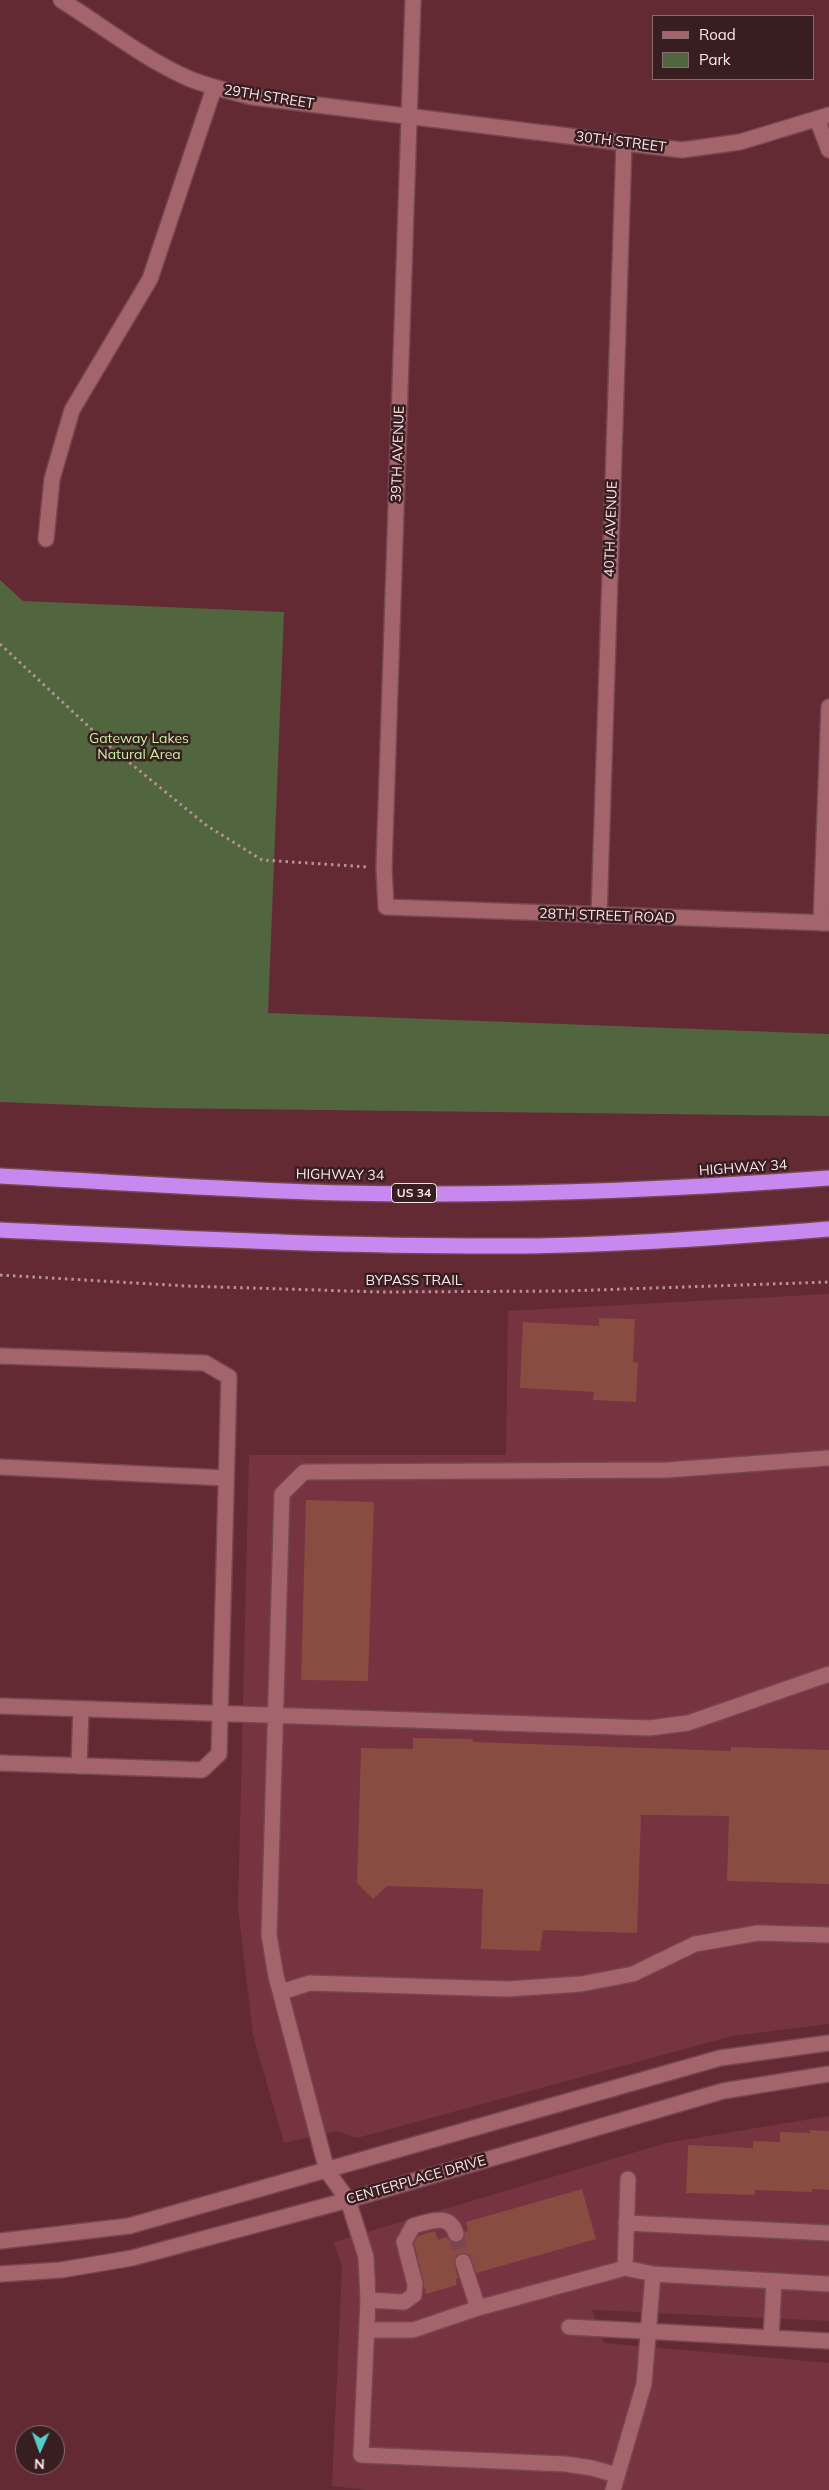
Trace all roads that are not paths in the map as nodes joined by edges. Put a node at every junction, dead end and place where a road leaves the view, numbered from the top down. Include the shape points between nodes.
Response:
1 (62, 0) edge
2 (413, 0) edge
3 (214, 88) junction
4 (410, 116) junction
5 (823, 117) edge
6 (624, 143) junction
7 (829, 150) edge
8 (46, 539) dead end
9 (829, 707) edge
10 (386, 907) joint
11 (599, 916) junction
12 (825, 923) edge
13 (0, 1176) edge
14 (829, 1178) edge
15 (829, 1229) edge
16 (0, 1230) edge
17 (0, 1356) edge
18 (829, 1458) edge
19 (0, 1467) edge
20 (225, 1478) junction
21 (829, 1674) edge
22 (0, 1706) edge
23 (81, 1709) junction
24 (219, 1714) junction
25 (277, 1716) junction
26 (0, 1763) edge
27 (79, 1766) junction
28 (829, 1935) edge
29 (281, 1992) junction
30 (829, 2043) edge
31 (829, 2074) edge
32 (327, 2171) junction
33 (628, 2179) dead end
34 (348, 2200) junction
35 (626, 2223) junction
36 (829, 2233) edge
37 (456, 2234) tunnel mouth
38 (0, 2241) edge
39 (463, 2262) tunnel mouth
40 (625, 2268) junction
41 (0, 2274) edge
42 (653, 2274) junction
43 (774, 2280) junction
44 (829, 2284) edge
45 (368, 2300) junction
46 (478, 2308) junction
47 (569, 2327) dead end
48 (367, 2330) junction
49 (650, 2332) junction
50 (771, 2338) junction
51 (829, 2341) edge
52 (617, 2475) junction
53 (612, 2490) edge

1 - 3 street, 29TH STREET via 142,52 188,78
2 - 4 street, 39TH AVENUE
3 - 4 street, 29TH STREET via 252,97
3 - 8 street via 150,279 72,410 52,479
4 - 6 street, 30TH STREET
4 - 10 street, 39TH AVENUE via 384,868
5 - 6 street, 30TH STREET via 740,142 701,148 682,150
5 - 7 street
6 - 11 street, 40TH AVENUE
9 - 12 street
10 - 11 street, 28TH STREET ROAD
11 - 12 street, 28TH STREET ROAD
13 - 14 highway, HIGHWAY 34 / US 34 via 342,1193 702,1188
15 - 16 highway via 523,1246 304,1244
17 - 20 street via 205,1363 229,1377
18 - 25 street via 667,1470 304,1472 282,1494
19 - 20 street
20 - 24 street
21 - 25 street via 688,1723 649,1728
22 - 23 street
23 - 24 street
23 - 27 street
24 - 25 street
24 - 27 street via 219,1754 202,1770
25 - 29 street via 269,1935
26 - 27 street
28 - 29 street via 758,1933 696,1944 633,1974 581,1984 508,1988 310,1983
29 - 32 street
30 - 32 street via 720,2058
31 - 34 street, CENTERPLACE DRIVE via 723,2091
32 - 34 street
32 - 38 street via 129,2226
33 - 35 street
34 - 41 street, CENTERPLACE DRIVE via 132,2258 61,2270
34 - 45 street via 366,2257
35 - 36 street
35 - 40 street
37 - 45 street via 450,2223 439,2219 413,2226 404,2242 415,2284 414,2295 404,2302
39 - 46 street
40 - 42 street
40 - 46 street
42 - 43 street
42 - 49 street
43 - 44 street
43 - 50 street
45 - 48 street
46 - 48 street via 413,2330
47 - 49 street
48 - 52 street via 361,2455 565,2464
49 - 50 street
49 - 52 street via 644,2384
50 - 51 street
52 - 53 street

